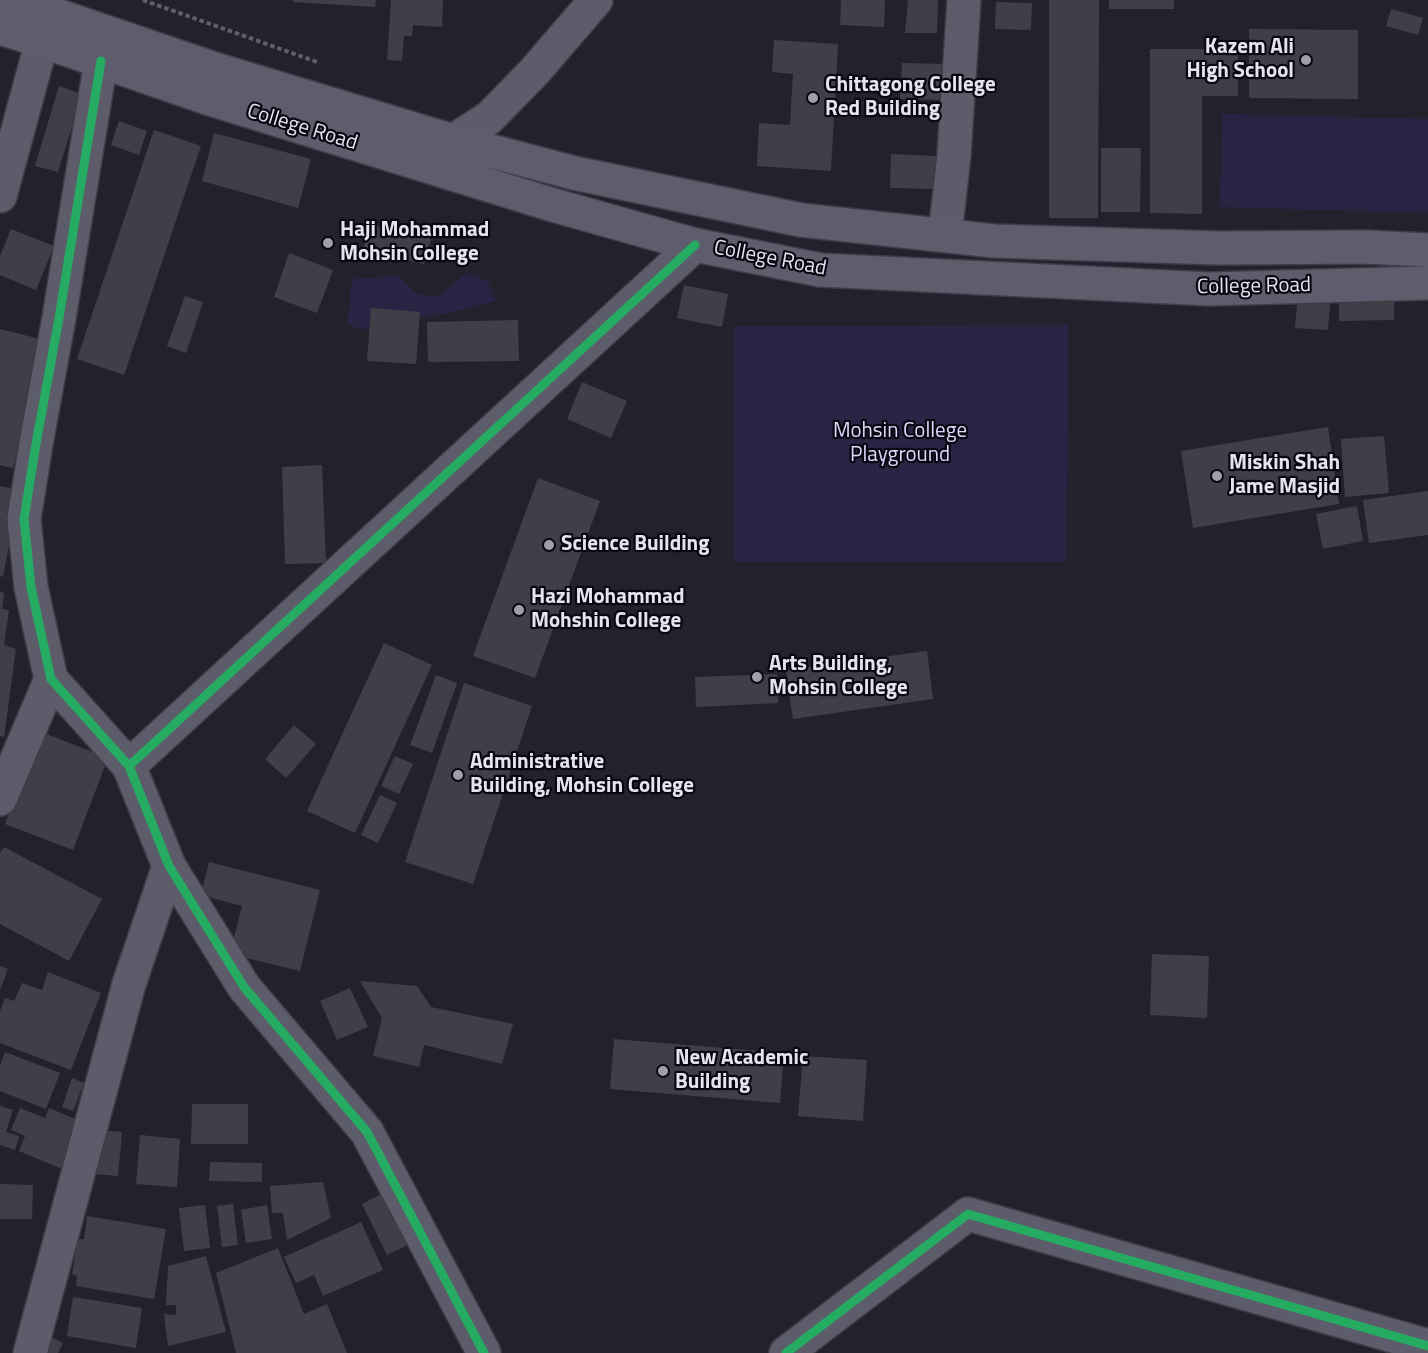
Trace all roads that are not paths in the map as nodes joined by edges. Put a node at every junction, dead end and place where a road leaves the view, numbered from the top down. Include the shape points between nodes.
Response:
1 (12, 0) edge
2 (596, 0) edge
3 (964, 0) edge
4 (0, 28) edge
5 (42, 41) junction
6 (101, 62) junction
7 (453, 141) junction
8 (0, 196) edge
9 (945, 235) junction
10 (695, 245) junction
11 (1428, 250) edge
12 (1428, 284) edge
13 (51, 679) junction
14 (129, 766) junction
15 (4, 779) edge
16 (169, 866) junction
17 (1428, 1346) edge
18 (30, 1353) edge
19 (484, 1353) edge
20 (786, 1353) edge

1 - 7 main road, College Road via 218,70
2 - 7 street via 489,118
3 - 9 street
4 - 5 main road, College Road
5 - 6 main road, College Road
5 - 8 street
6 - 10 main road, College Road via 419,164
6 - 13 street via 24,519 31,587
7 - 9 main road, College Road via 574,173 801,220
9 - 11 main road, College Road via 994,241 1206,248
10 - 12 main road, College Road via 820,270 1210,289
10 - 14 street
13 - 14 street
13 - 15 street
14 - 16 street
16 - 18 street via 126,994
16 - 19 street via 244,987 367,1132
17 - 20 street via 968,1214

